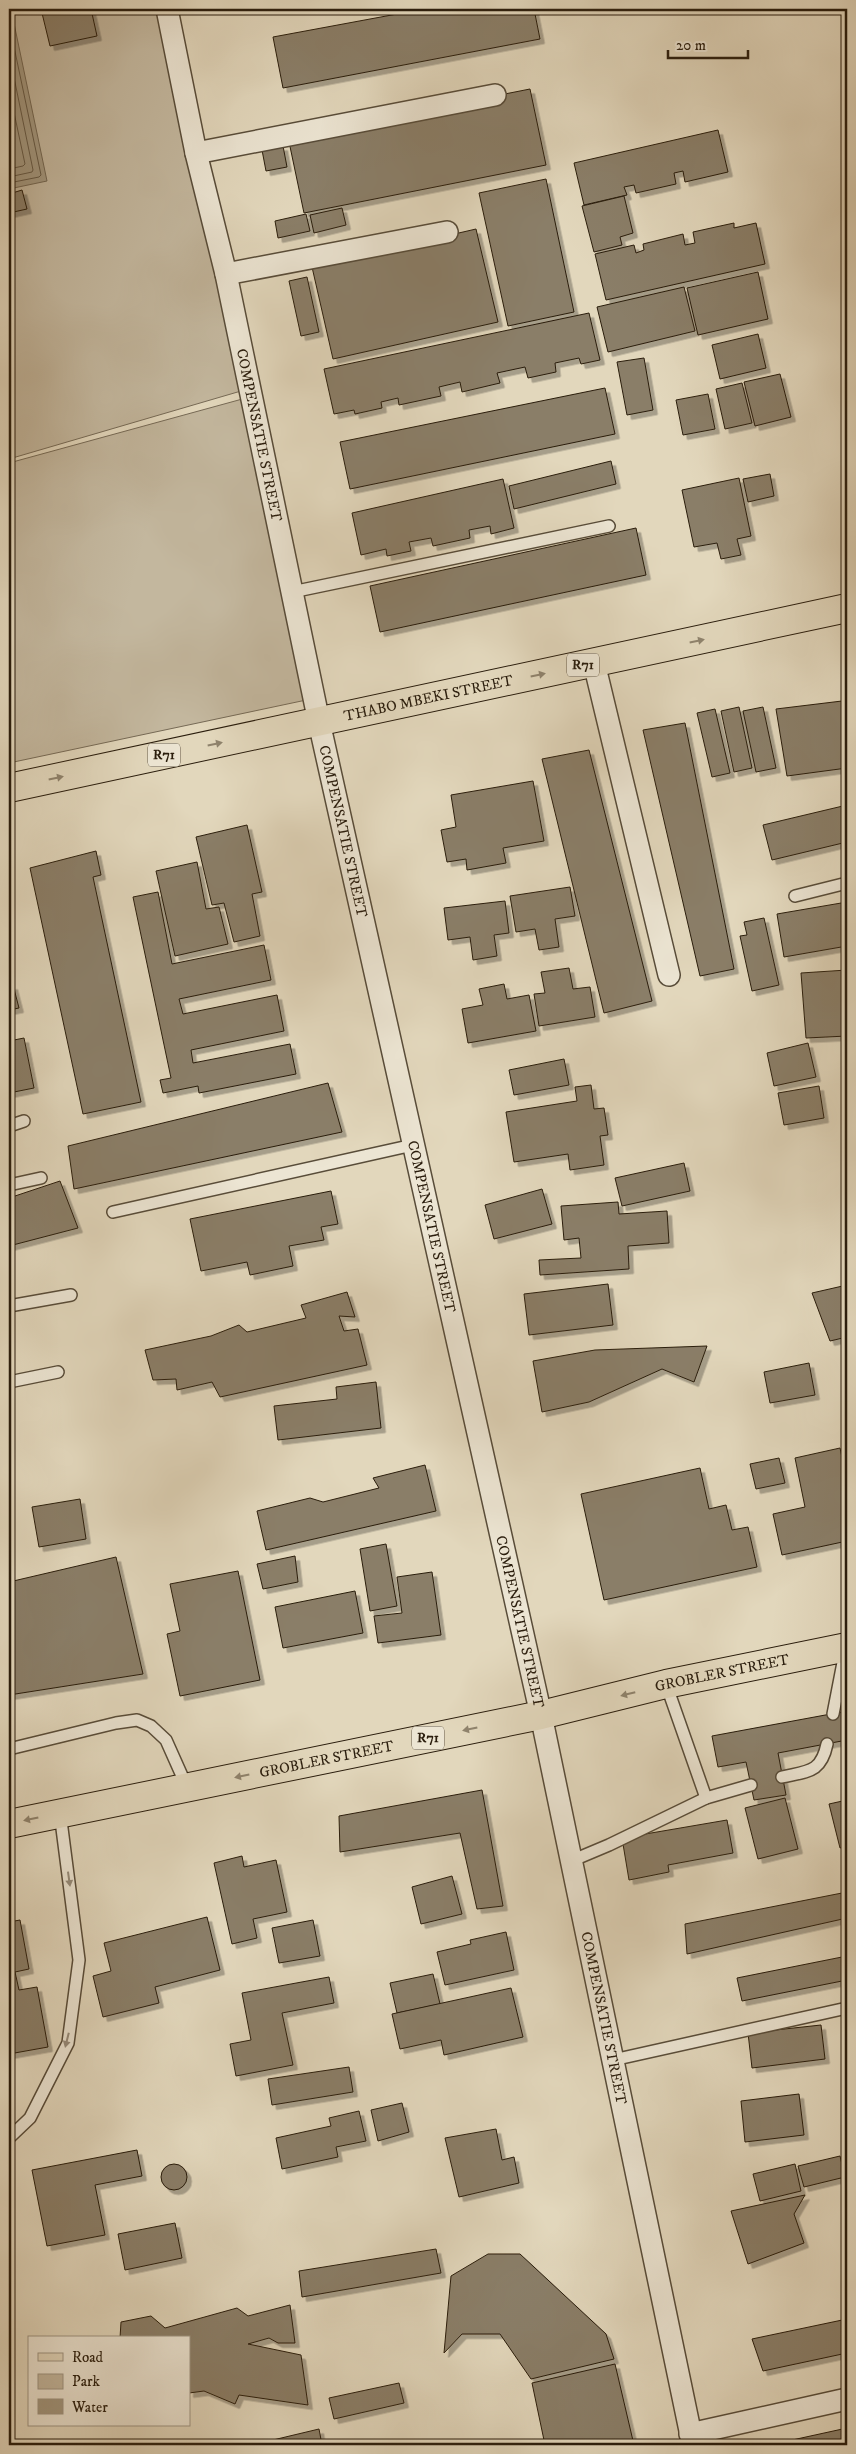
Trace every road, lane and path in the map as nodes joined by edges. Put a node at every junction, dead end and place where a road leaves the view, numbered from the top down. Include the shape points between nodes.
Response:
1 (167, 9) edge
2 (495, 95) dead end
3 (196, 152) junction
4 (448, 232) dead end
5 (226, 274) junction
6 (608, 526) dead end
7 (292, 592) junction
8 (847, 608) edge
9 (594, 663) junction
10 (319, 722) junction
11 (9, 788) edge
12 (847, 883) edge
13 (794, 896) dead end
14 (669, 975) dead end
15 (24, 1122) dead end
16 (9, 1126) edge
17 (413, 1146) junction
18 (41, 1178) dead end
19 (9, 1185) edge
20 (113, 1212) dead end
21 (70, 1295) dead end
22 (9, 1306) edge
23 (58, 1372) dead end
24 (9, 1382) edge
25 (847, 1647) edge
26 (666, 1684) junction
27 (832, 1714) dead end
28 (541, 1715) junction
29 (827, 1744) dead end
30 (9, 1749) edge
31 (782, 1777) dead end
32 (751, 1785) dead end
33 (187, 1787) junction
34 (706, 1798) junction
35 (60, 1813) junction
36 (9, 1824) edge
37 (571, 1861) junction
38 (847, 2008) edge
39 (613, 2060) junction
40 (9, 2138) edge
41 (847, 2399) edge
42 (692, 2440) edge

1 - 3 street, COMPENSATIE STREET
2 - 3 street
3 - 5 street, COMPENSATIE STREET
4 - 5 street
5 - 7 street, COMPENSATIE STREET
6 - 7 lane
7 - 10 street, COMPENSATIE STREET
9 -> 8 main road, THABO MBEKI STREET / R71
10 -> 9 main road, THABO MBEKI STREET / R71
9 - 14 street
11 -> 10 main road, THABO MBEKI STREET / R71
10 - 17 street, COMPENSATIE STREET
12 - 13 lane
15 - 16 lane
17 - 20 lane
17 - 28 street, COMPENSATIE STREET
18 - 19 lane
21 - 22 lane
23 - 24 lane
25 - 26 main road, GROBLER STREET / R71
25 - 27 lane
26 -> 28 main road, GROBLER STREET / R71
26 - 34 lane
28 -> 33 main road, GROBLER STREET / R71
28 - 37 street, COMPENSATIE STREET
29 - 31 lane via 819,1766 811,1771
30 - 33 lane via 137,1720 151,1726 166,1740
32 - 34 lane
33 - 35 main road, GROBLER STREET / R71
34 - 37 lane
35 -> 36 main road, GROBLER STREET / R71
35 -> 40 lane via 79,1960 68,2043 30,2118
37 - 39 street, COMPENSATIE STREET
38 - 39 lane
39 - 42 street, COMPENSATIE STREET
41 - 42 street

